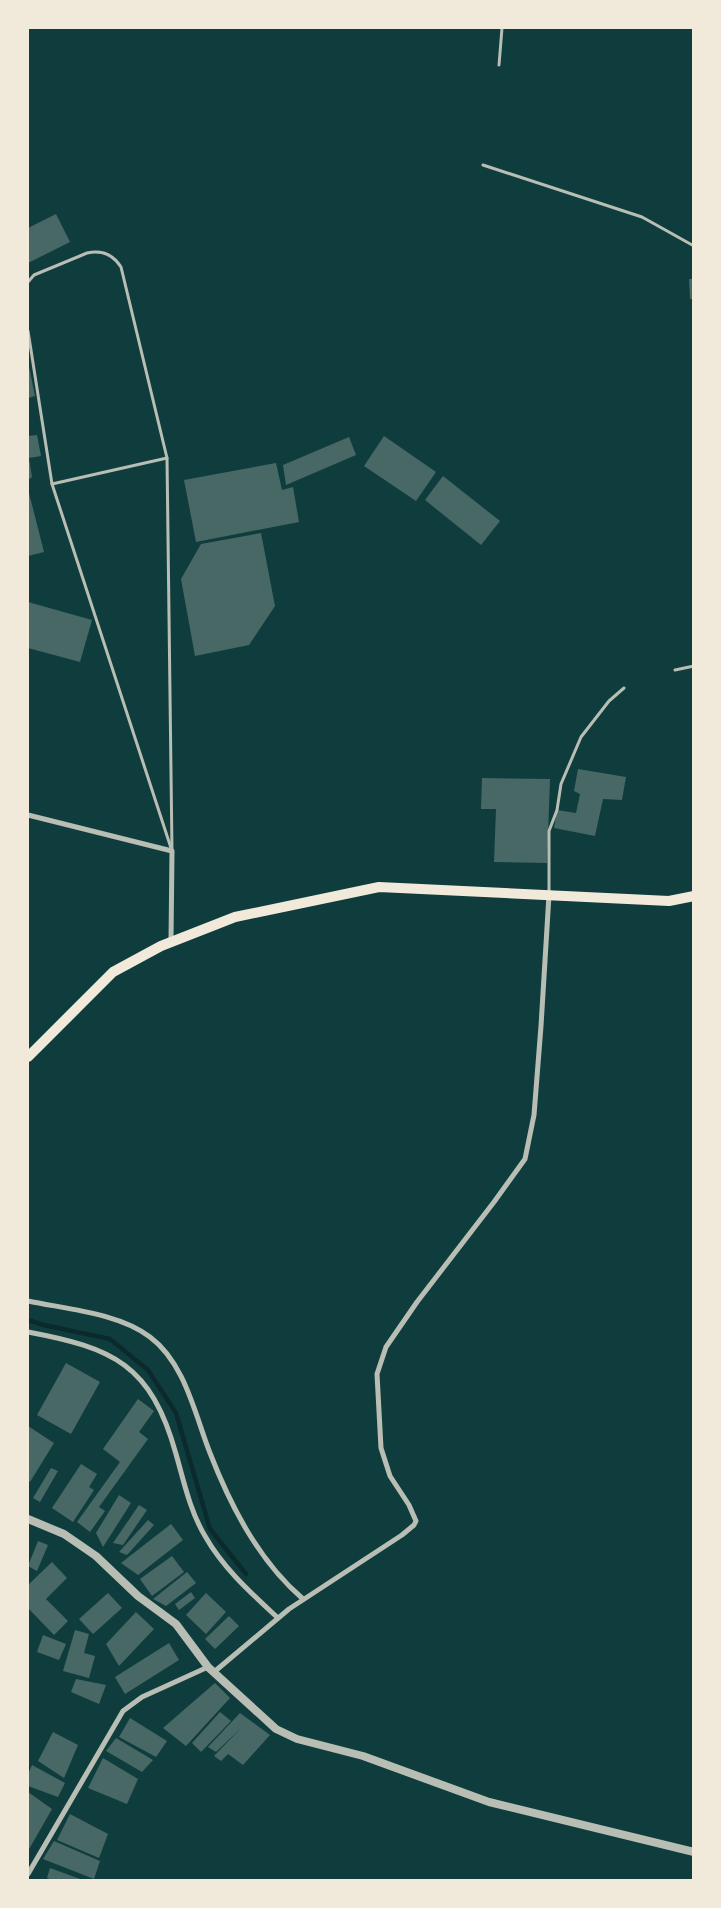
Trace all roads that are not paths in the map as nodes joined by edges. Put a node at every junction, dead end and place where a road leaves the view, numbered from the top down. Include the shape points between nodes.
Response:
1 (502, 28) edge
2 (499, 65) dead end
3 (483, 165) dead end
4 (694, 246) edge
5 (28, 282) edge
6 (28, 331) edge
7 (167, 458) junction
8 (52, 484) junction
9 (694, 666) edge
10 (675, 670) dead end
11 (624, 688) dead end
12 (28, 815) edge
13 (172, 851) junction
14 (549, 894) junction
15 (694, 896) edge
16 (171, 942) junction
17 (28, 1057) edge
18 (28, 1300) edge
19 (28, 1332) edge
20 (28, 1518) edge
21 (303, 1599) junction
22 (278, 1618) junction
23 (211, 1669) junction
24 (694, 1852) edge
25 (28, 1874) edge

1 - 2 lane
3 - 4 lane via 642,217
5 - 7 lane via 34,275 95,251 107,253 121,267
6 - 8 lane
7 - 8 lane
7 - 13 lane
8 - 13 lane
9 - 10 lane
11 - 14 lane via 609,701 581,737 562,784 549,831
12 - 13 street
13 - 16 street
14 - 15 main road via 669,900
14 - 16 main road via 379,887 234,917
14 - 21 street via 534,1115 525,1159 386,1347 377,1374 381,1448 390,1476 416,1521 402,1535
16 - 17 main road via 113,972
18 - 21 street via 115,1318 150,1336 164,1349 194,1406 210,1454 240,1518 262,1555
19 - 22 street via 67,1339 111,1355 124,1363 148,1388 172,1440 188,1496 205,1536 238,1579
20 - 23 street via 64,1534 96,1556 138,1596 176,1624
21 - 22 street
22 - 23 street
23 - 24 street via 276,1729 297,1739 363,1756 489,1802
23 - 25 street via 142,1697 123,1711

